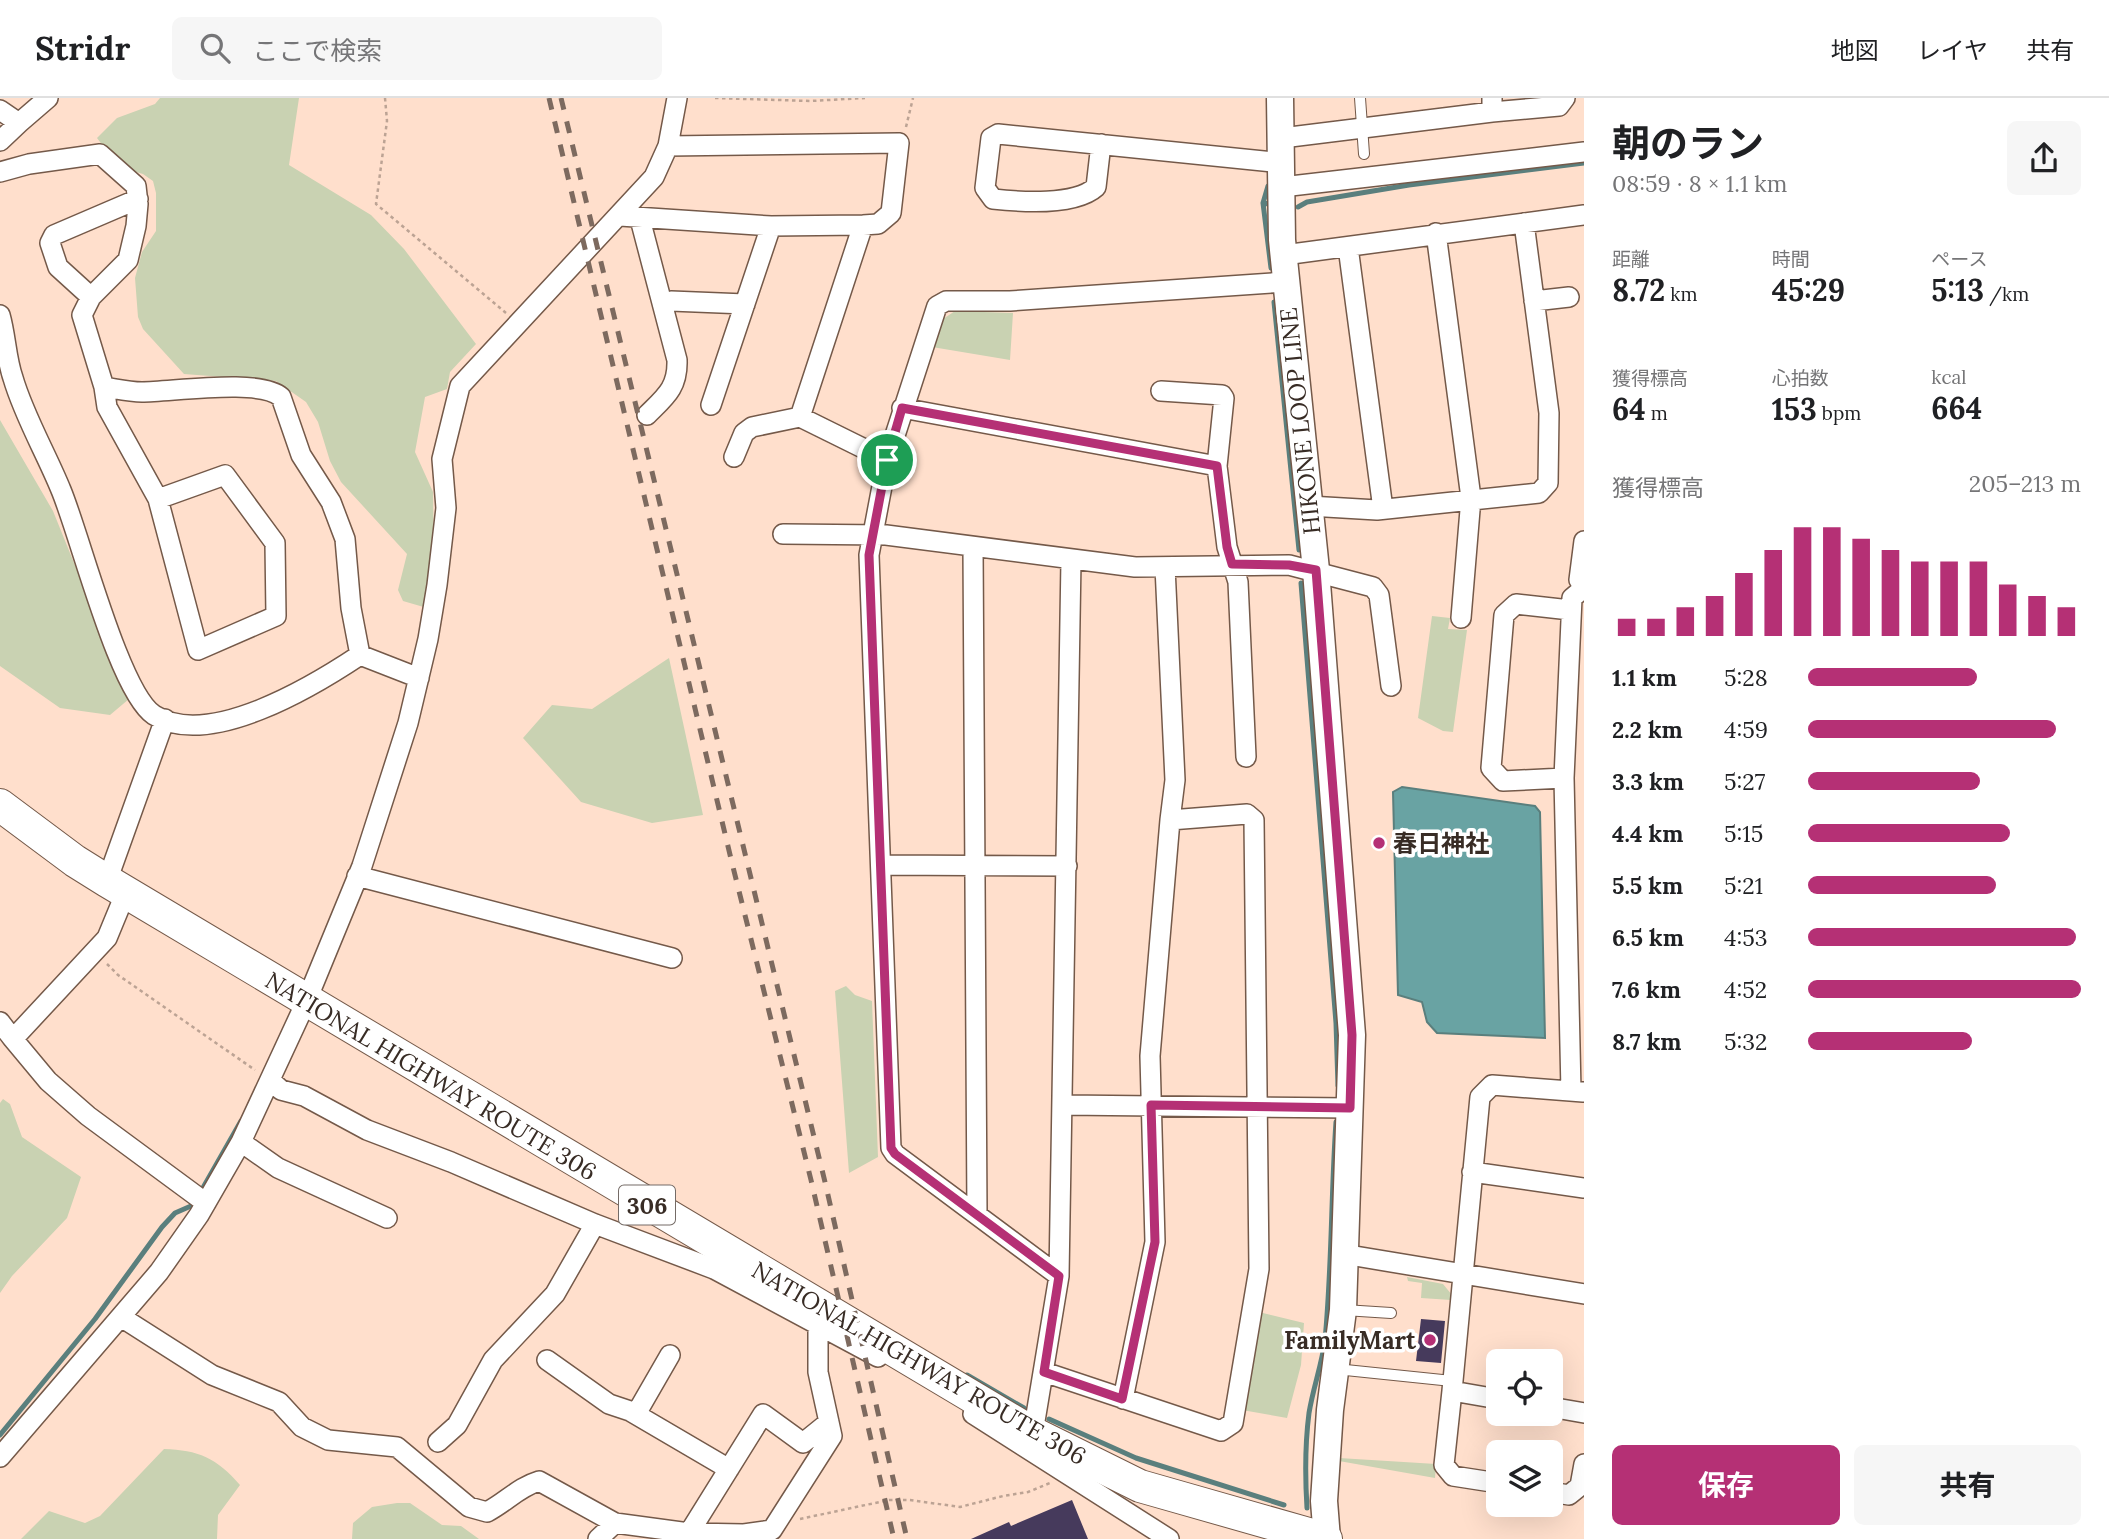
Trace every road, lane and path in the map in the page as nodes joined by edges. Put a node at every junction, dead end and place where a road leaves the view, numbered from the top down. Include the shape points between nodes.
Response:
1 (48, 98) edge
2 (385, 98) edge
3 (677, 98) edge
4 (715, 98) edge
5 (865, 98) edge
6 (913, 98) edge
7 (1280, 98) edge
8 (1360, 98) edge
9 (1565, 98) edge
10 (1492, 105) edge
11 (0, 110) edge
12 (19, 123) junction
13 (1361, 128) junction
14 (0, 141) edge
15 (899, 143) junction
16 (1101, 144) junction
17 (668, 146) junction
18 (1584, 152) edge
19 (1364, 154) dead end
20 (0, 172) edge
21 (1282, 173) junction
22 (138, 199) junction
23 (1584, 215) edge
24 (621, 216) junction
25 (640, 219) junction
26 (1524, 223) junction
27 (863, 225) junction
28 (771, 226) junction
29 (1436, 233) junction
30 (1283, 247) junction
31 (1348, 247) junction
32 (1286, 282) junction
33 (91, 297) junction
34 (1569, 297) dead end
35 (671, 301) dead end
36 (1534, 301) junction
37 (745, 304) junction
38 (0, 315) edge
39 (517, 323) junction
40 (104, 387) junction
41 (1161, 391) dead end
42 (711, 405) dead end
43 (902, 408) junction
44 (646, 415) dead end
45 (800, 417) junction
46 (734, 457) dead end
47 (887, 460) junction
48 (1217, 466) junction
49 (1471, 498) junction
50 (158, 499) junction
51 (1309, 506) junction
52 (1383, 509) junction
53 (783, 534) dead end
54 (872, 536) junction
55 (1584, 541) edge
56 (973, 547) junction
57 (1070, 560) junction
58 (1232, 564) junction
59 (1165, 567) junction
60 (1316, 570) junction
61 (1584, 588) edge
62 (1570, 610) junction
63 (1461, 618) dead end
64 (360, 655) junction
65 (419, 678) junction
66 (1391, 687) dead end
67 (165, 719) junction
68 (1246, 757) dead end
69 (1564, 778) junction
70 (0, 805) edge
71 (1170, 820) junction
72 (1575, 855) edge
73 (881, 865) junction
74 (975, 866) junction
75 (1067, 866) junction
76 (358, 876) junction
77 (117, 887) junction
78 (95, 951) junction
79 (672, 958) dead end
80 (306, 1002) junction
81 (0, 1022) edge
82 (13, 1039) junction
83 (265, 1076) junction
84 (1577, 1091) edge
85 (1064, 1105) junction
86 (1151, 1105) junction
87 (1257, 1106) junction
88 (1350, 1108) junction
89 (241, 1142) junction
90 (1472, 1172) junction
91 (1584, 1188) edge
92 (201, 1199) junction
93 (977, 1215) junction
94 (387, 1218) dead end
95 (595, 1224) junction
96 (1343, 1254) junction
97 (1463, 1274) junction
98 (1059, 1276) junction
99 (1584, 1294) edge
100 (1343, 1310) junction
101 (1391, 1313) dead end
102 (121, 1317) junction
103 (818, 1326) junction
104 (670, 1355) dead end
105 (547, 1360) dead end
106 (1336, 1369) junction
107 (1044, 1372) junction
108 (1452, 1386) junction
109 (1486, 1396) edge
110 (1122, 1399) junction
111 (1563, 1409) edge
112 (1584, 1413) edge
113 (636, 1414) junction
114 (829, 1422) junction
115 (1033, 1433) junction
116 (438, 1442) dead end
117 (0, 1457) edge
118 (1584, 1464) edge
119 (729, 1469) junction
120 (1063, 1473) junction
121 (1486, 1481) edge
122 (1563, 1494) edge
123 (790, 1521) dead end
124 (615, 1523) junction
125 (688, 1533) junction
126 (598, 1539) edge
127 (1169, 1539) edge
128 (1327, 1539) edge

1 - 12 street
2 - 39 path via 387,121 376,204
3 - 17 street
4 - 5 path
6 - 15 path
7 - 21 main road, HIKONE LOOP LINE
8 - 13 lane
9 - 10 street via 1559,106
10 - 13 street
11 - 12 street
12 - 14 street
13 - 19 lane
13 - 21 street
15 - 17 street
15 - 27 street via 891,213 878,224
16 - 16 street via 998,134 991,138 985,188 993,199 1027,202 1087,195 1096,187
16 - 21 street
17 - 24 street via 654,177
18 - 21 street
20 - 22 street via 100,154 136,186
21 - 30 main road, HIKONE LOOP LINE
22 - 33 street via 128,260
22 - 33 street via 54,235 50,243 58,267
23 - 26 street
24 - 25 street
24 - 39 street
25 - 28 street
25 - 44 street via 678,377
26 - 29 street
26 - 36 street
27 - 28 street
27 - 45 street
28 - 37 street
29 - 31 street
29 - 49 street
30 - 31 street
30 - 32 main road, HIKONE LOOP LINE
31 - 52 street
32 - 43 street via 1010,301 946,301 937,306
32 - 51 main road, HIKONE LOOP LINE
33 - 40 street via 82,315
34 - 36 street
35 - 37 street
36 - 49 street via 1549,413 1548,483 1539,493
37 - 42 street
38 - 67 street via 13,378 62,492 115,649 133,688 153,715
39 - 65 street via 460,386 442,459 446,508
40 - 50 street via 107,407
40 - 64 street via 142,392 222,388 275,392 281,397 301,455 331,502 345,539
41 - 48 street via 1222,395
43 - 47 street
43 - 48 street
45 - 46 street via 752,427 744,432
45 - 47 street
47 - 54 street
48 - 58 street
49 - 52 street
49 - 63 street
50 - 50 street via 225,475 275,543 276,616 198,650
51 - 52 street
51 - 60 main road, HIKONE LOOP LINE
53 - 54 street
54 - 56 street
54 - 73 street via 869,555
55 - 61 street via 1579,580
56 - 57 street
56 - 74 street
57 - 59 street
57 - 75 street
58 - 59 street
58 - 60 street
58 - 68 street via 1238,582
59 - 71 street via 1175,780
60 - 66 street via 1373,587 1379,594
60 - 88 main road, HIKONE LOOP LINE via 1352,1035
61 - 62 street via 1572,598
62 - 69 street
62 - 69 street via 1516,604 1504,615 1491,768 1503,781
64 - 65 street
64 - 67 street via 278,704 205,724
65 - 76 street
67 - 77 street
69 - 72 street
70 - 77 highway, NATIONAL HIGHWAY ROUTE 306 / 306
71 - 86 street via 1150,1056
71 - 87 street via 1247,814 1254,820
72 - 84 street
73 - 74 street
73 - 93 street via 891,1148
74 - 75 street
74 - 93 street
75 - 85 street
76 - 79 street
76 - 80 street
77 - 78 street via 107,939
77 - 80 highway, NATIONAL HIGHWAY ROUTE 306 / 306
78 - 82 street
78 - 83 path via 118,975
80 - 83 street
80 - 115 highway, NATIONAL HIGHWAY ROUTE 306 / 306
81 - 82 street
82 - 92 street via 48,1081 88,1116
83 - 89 street
83 - 95 street via 281,1090 304,1096 367,1130
84 - 90 street via 1492,1086 1480,1097
85 - 86 street
85 - 98 street
86 - 87 street
86 - 110 street via 1155,1242
87 - 88 street
87 - 110 street via 1259,1269 1233,1423 1221,1431
88 - 96 main road, HIKONE LOOP LINE
89 - 92 street
89 - 94 street via 278,1168
90 - 91 street
90 - 97 street
92 - 102 street via 159,1272
93 - 98 street
95 - 103 street via 714,1269
95 - 116 street via 555,1294 494,1360 457,1425
96 - 97 street via 1395,1269
96 - 100 main road, HIKONE LOOP LINE
97 - 99 street
97 - 108 street
98 - 107 street
100 - 101 lane
100 - 106 main road, HIKONE LOOP LINE
102 - 117 street
102 - 124 street via 212,1375 279,1402 302,1427 328,1440 397,1447 469,1507 487,1512 523,1485 539,1481
103 - 114 street via 818,1371
103 - 120 street via 907,1373
104 - 113 street
105 - 113 street via 609,1404
106 - 108 lane
106 - 128 main road, HIKONE LOOP LINE via 1324,1501
107 - 110 street
107 - 115 street
108 - 109 street
108 - 121 street via 1444,1465 1453,1476
111 - 112 street
113 - 119 street
114 - 119 street via 803,1443 763,1414
114 - 125 street via 832,1436 772,1530
115 - 128 highway, NATIONAL HIGHWAY ROUTE 306 / 306 via 1140,1486
118 - 122 street via 1580,1486
119 - 125 street
120 - 123 path via 1028,1492 960,1507 890,1500
120 - 127 street
124 - 125 street
124 - 126 street

